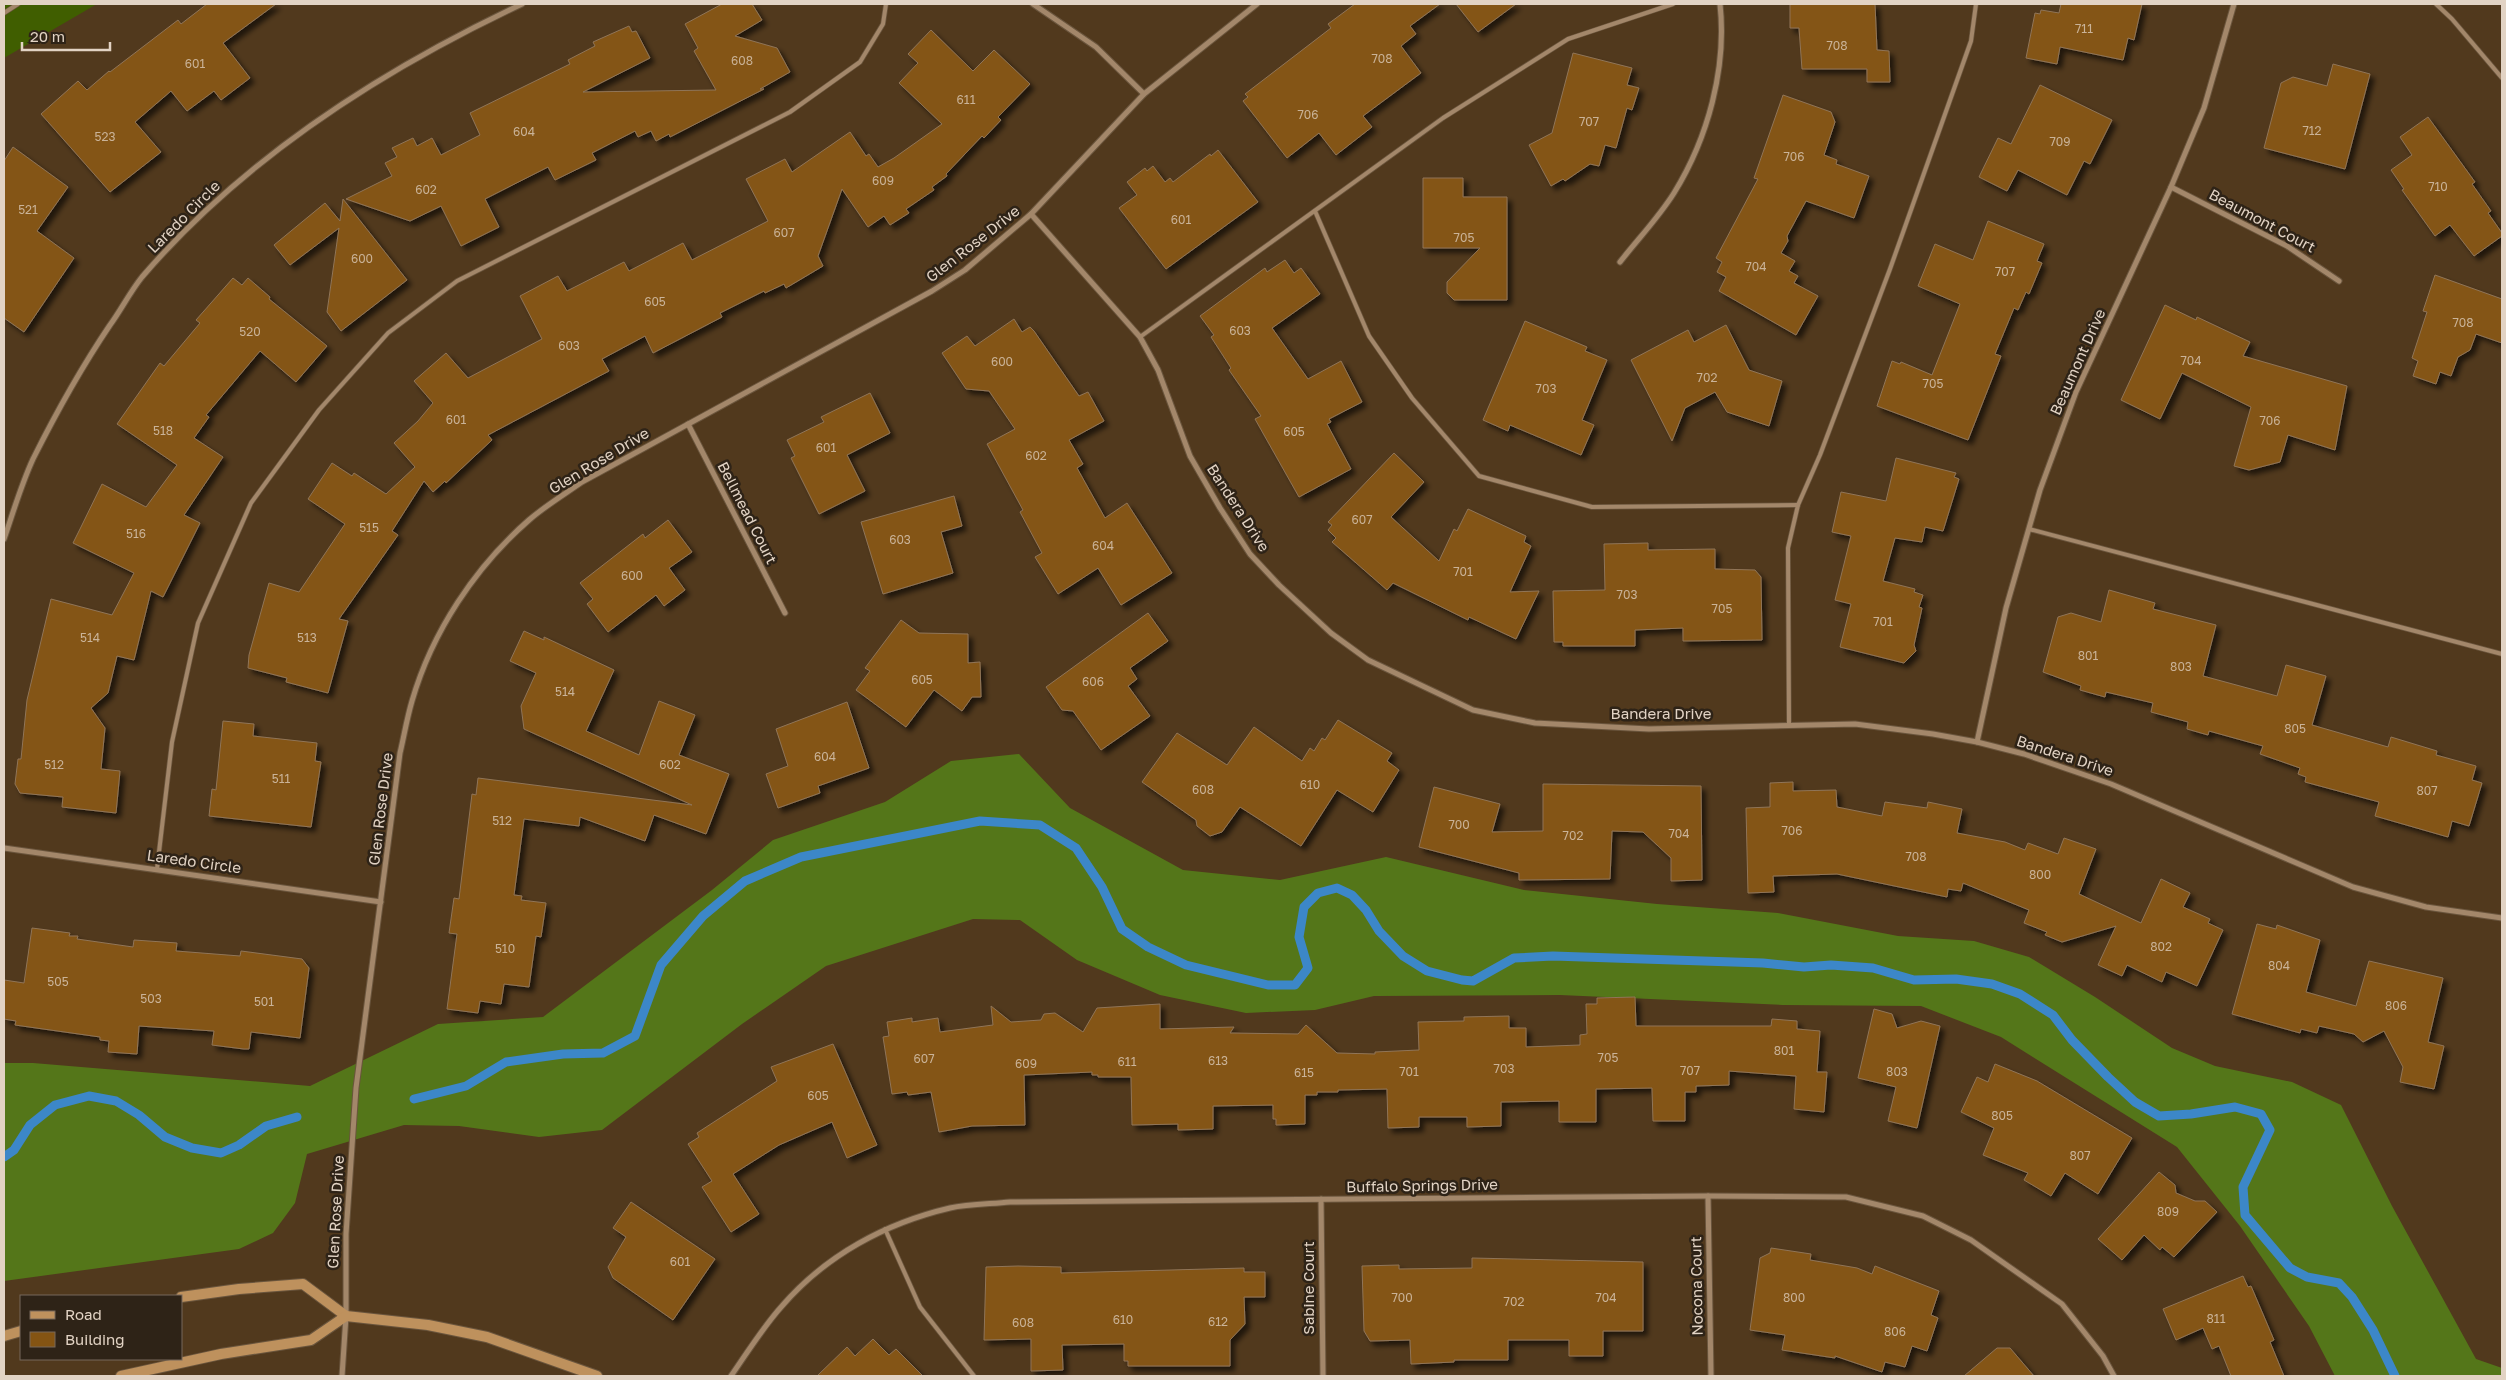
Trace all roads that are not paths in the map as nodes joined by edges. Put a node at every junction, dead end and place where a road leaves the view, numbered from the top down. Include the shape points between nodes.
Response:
1 (18, 4) edge
2 (522, 4) edge
3 (886, 4) edge
4 (1033, 4) edge
5 (1257, 4) edge
6 (1673, 4) edge
7 (1720, 4) edge
8 (1976, 4) edge
9 (2234, 4) edge
10 (2436, 4) edge
11 (4, 13) edge
12 (2502, 78) edge
13 (1144, 94) junction
14 (2172, 187) junction
15 (1314, 211) junction
16 (1031, 214) junction
17 (1620, 262) dead end
18 (2339, 281) dead end
19 (1140, 338) junction
20 (688, 424) junction
21 (1798, 505) junction
22 (2029, 529) junction
23 (4, 539) edge
24 (785, 613) dead end
25 (2502, 654) edge
26 (1789, 725) junction
27 (1977, 742) junction
28 (4, 848) edge
29 (157, 869) junction
30 (382, 902) junction
31 (2502, 911) edge
32 (2502, 918) edge
33 (1708, 1196) junction
34 (1321, 1199) junction
35 (885, 1229) junction
36 (182, 1297) edge
37 (346, 1316) junction
38 (20, 1332) edge
39 (4, 1336) edge
40 (121, 1376) edge
41 (342, 1376) edge
42 (597, 1376) edge
43 (731, 1376) edge
44 (974, 1376) edge
45 (1323, 1376) edge
46 (1711, 1376) edge
47 (2114, 1376) edge

1 - 11 lane
2 - 23 street, Laredo Circle via 477,25 357,95 279,149 204,211 141,278 80,371 32,461
3 - 29 lane via 883,24 860,62 798,107 457,281 388,334 319,410 251,503 198,622 172,742
4 - 13 street via 1096,47
5 - 13 street, Glen Rose Drive
6 - 15 lane via 1568,39 1443,118
7 - 17 street via 1720,62 1713,99 1698,146 1674,194
8 - 21 lane via 1970,41 1906,223 1820,455
9 - 14 street, Beaumont Drive via 2204,108
10 - 12 lane
13 - 16 street, Glen Rose Drive
14 - 18 street, Beaumont Court via 2288,246
14 - 22 street, Beaumont Drive via 2076,392
15 - 19 lane
15 - 21 lane via 1369,336 1412,398 1479,476 1592,507
16 - 19 street, Bandera Drive
16 - 20 street, Glen Rose Drive via 964,270 932,292
19 - 26 street, Bandera Drive via 1158,370 1190,456 1250,554 1331,633 1368,660 1472,710 1534,723 1649,729
20 - 24 street, Bellmead Court
20 - 30 street, Glen Rose Drive via 582,482 529,520 494,554 465,591 430,653 412,701 400,753
21 - 26 lane via 1788,548
22 - 25 lane
22 - 27 street, Beaumont Drive via 2006,608
26 - 27 street, Bandera Drive via 1855,724
27 - 32 street, Bandera Drive via 2024,754 2111,784 2353,887 2426,907
28 - 29 street, Laredo Circle
29 - 30 street, Laredo Circle
30 - 37 street, Glen Rose Drive via 356,1088 346,1234
31 - 32 lane
33 - 34 street, Buffalo Springs Drive
33 - 46 street, Nocona Court
33 - 47 street, Buffalo Springs Drive via 1846,1197 1923,1216 1971,1240 2062,1304 2103,1356
34 - 35 street, Buffalo Springs Drive via 1010,1202 952,1208
34 - 45 street, Sabine Court
35 - 43 street, Buffalo Springs Drive via 820,1269 782,1305
35 - 44 lane via 920,1307
36 - 37 street via 303,1284
37 - 40 street via 311,1340 221,1354
37 - 41 street, Glen Rose Drive
37 - 42 street via 428,1325 487,1337
38 - 39 street

